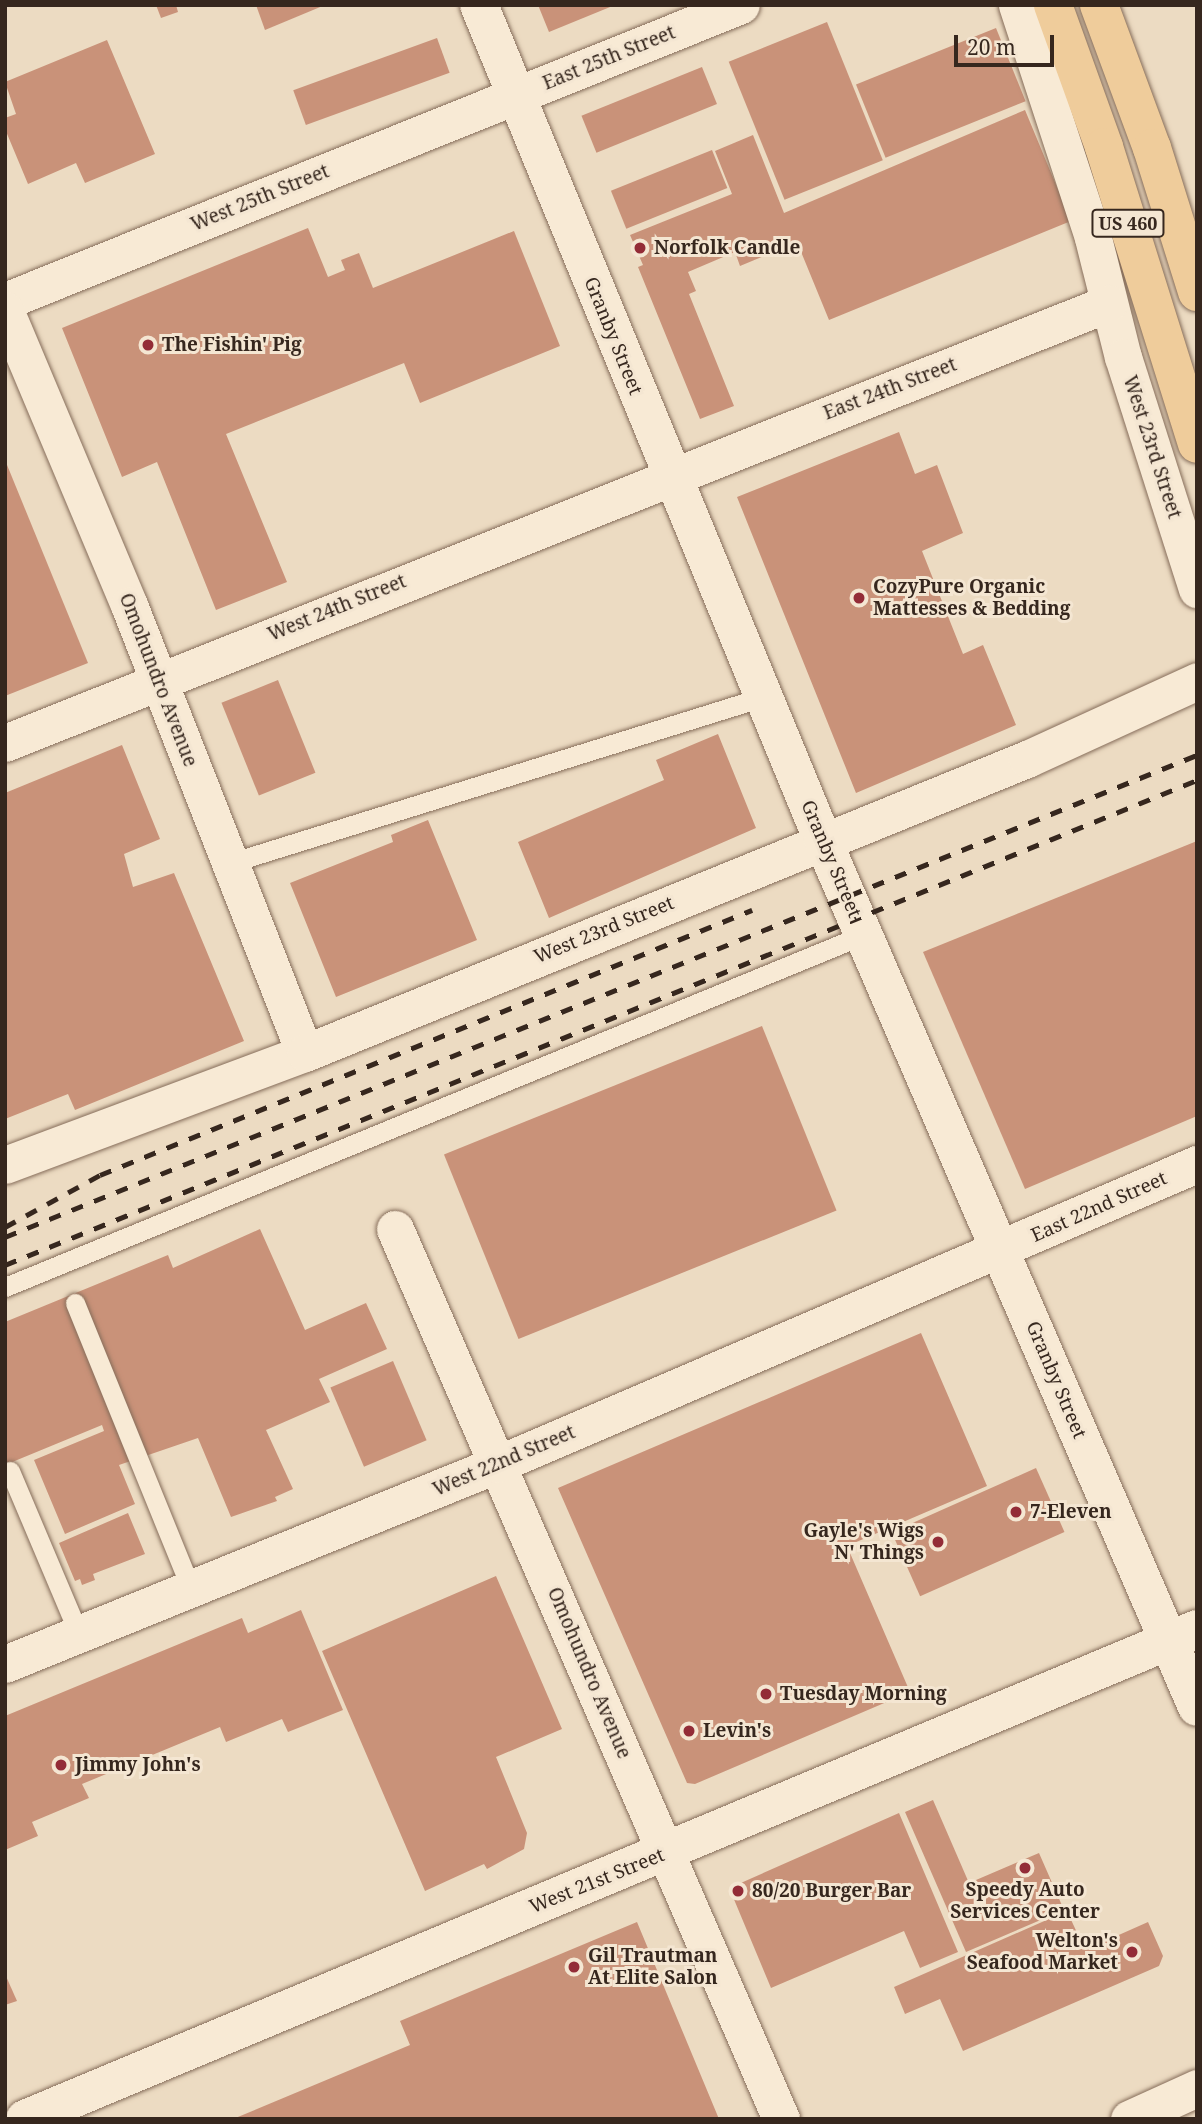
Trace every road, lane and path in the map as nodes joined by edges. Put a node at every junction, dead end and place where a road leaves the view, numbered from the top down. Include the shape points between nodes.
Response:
1 (479, 5) edge
2 (741, 5) edge
3 (1017, 5) edge
4 (1053, 5) edge
5 (1099, 5) edge
6 (516, 96) junction
7 (1197, 292) edge
8 (5, 301) edge
9 (1109, 303) junction
10 (5, 310) edge
11 (1197, 444) edge
12 (670, 475) junction
13 (1197, 589) edge
14 (158, 680) junction
15 (1197, 681) edge
16 (762, 697) junction
17 (5, 743) edge
18 (823, 841) junction
19 (230, 863) junction
20 (863, 935) junction
21 (305, 1053) junction
22 (1197, 1164) edge
23 (5, 1165) edge
24 (396, 1229) dead end
25 (1000, 1251) junction
26 (5, 1287) edge
27 (75, 1303) dead end
28 (498, 1464) junction
29 (10, 1471) dead end
30 (191, 1589) junction
31 (79, 1634) junction
32 (1183, 1635) edge
33 (5, 1664) edge
34 (1197, 1707) edge
35 (666, 1852) junction
36 (1197, 2088) edge
37 (25, 2119) edge
38 (781, 2119) edge
39 (1129, 2119) edge

1 - 6 street, Granby Street
2 - 6 street, East 25th Street
3 - 9 street, West 23rd Street via 1093,238
4 - 11 main road, US 460 via 1104,148
5 - 7 main road, US 460 via 1152,148
6 - 8 street, West 25th Street
6 - 12 street, Granby Street
9 - 12 street, East 24th Street
9 - 13 street, West 23rd Street
10 - 14 street, Omohundro Avenue
12 - 14 street, West 24th Street
12 - 16 street, Granby Street
14 - 17 street, West 24th Street
14 - 19 street, Omohundro Avenue
15 - 18 street, West 23rd Street via 1027,758
16 - 18 street, Granby Street
16 - 19 lane
18 - 20 street, Granby Street
18 - 21 street, West 23rd Street
19 - 21 street, Omohundro Avenue
20 - 25 street, Granby Street
20 - 26 lane
21 - 23 street, West 23rd Street
22 - 25 street, East 22nd Street
24 - 28 street, Omohundro Avenue
25 - 28 street, West 22nd Street
25 - 32 street, Granby Street
27 - 30 lane
28 - 30 street, West 22nd Street
28 - 35 street, Omohundro Avenue
29 - 31 lane
30 - 31 street, West 22nd Street
31 - 33 street, West 22nd Street
32 - 34 street, Granby Street
32 - 35 street, West 21st Street
35 - 37 street, West 21st Street
35 - 38 street, Omohundro Avenue
36 - 39 street

